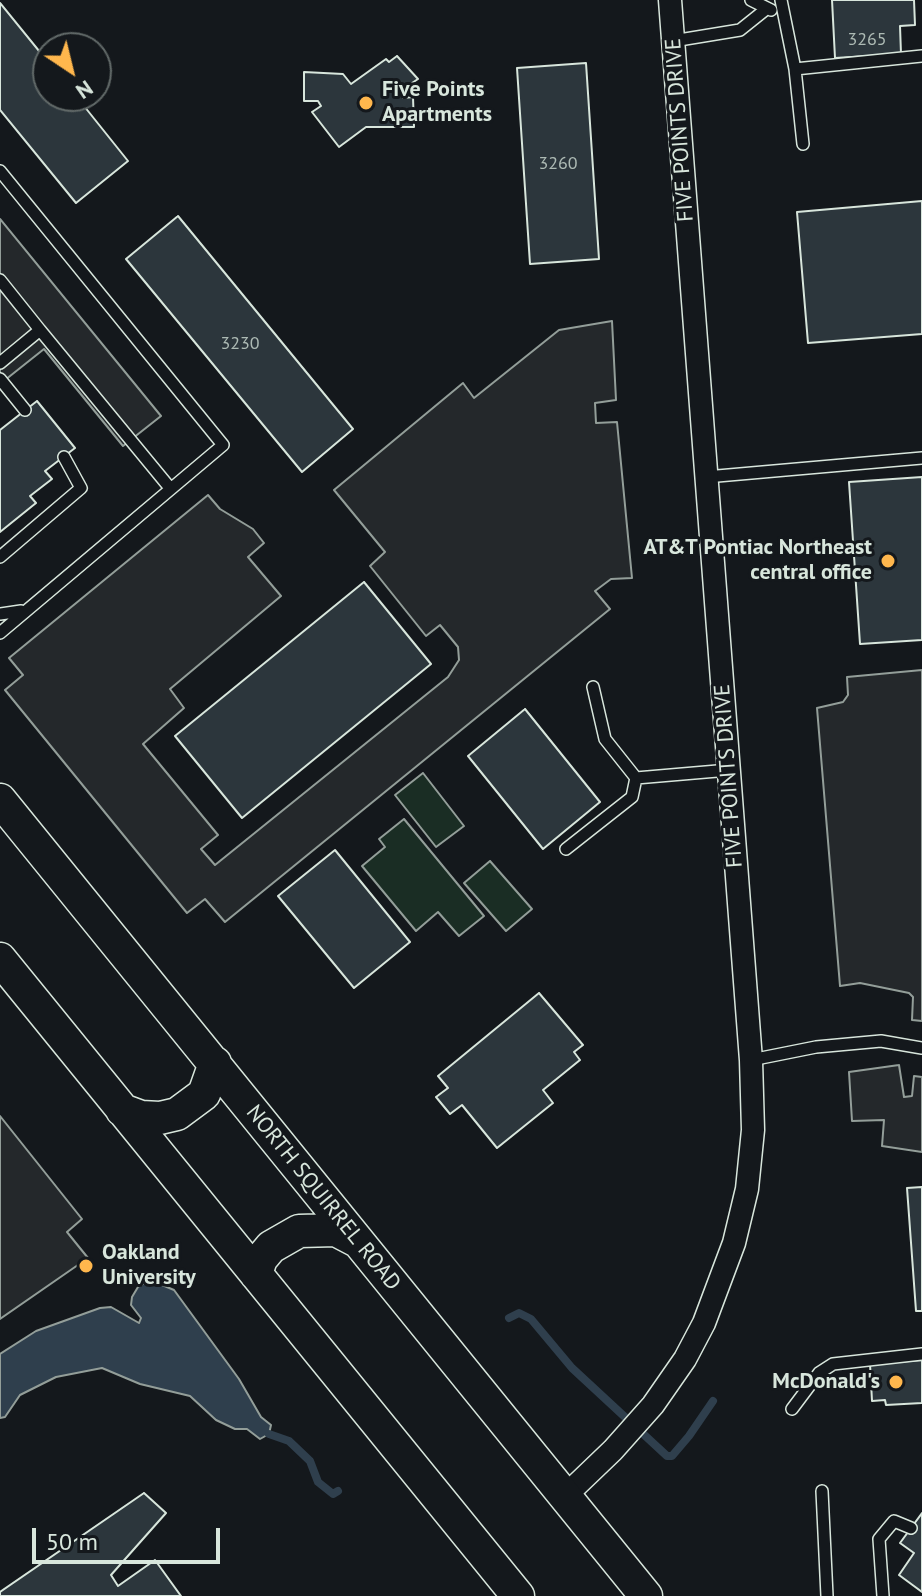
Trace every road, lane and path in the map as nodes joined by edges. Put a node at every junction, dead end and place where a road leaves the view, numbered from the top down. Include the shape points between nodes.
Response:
1 (670, 0) edge
2 (751, 0) edge
3 (781, 5) edge
4 (765, 10) junction
5 (673, 41) junction
6 (922, 56) edge
7 (795, 69) junction
8 (803, 144) dead end
9 (0, 171) edge
10 (0, 280) edge
11 (40, 330) junction
12 (0, 363) edge
13 (0, 379) edge
14 (25, 410) dead end
15 (64, 457) dead end
16 (922, 458) edge
17 (706, 477) junction
18 (170, 488) junction
19 (0, 557) edge
20 (22, 611) junction
21 (0, 614) edge
22 (0, 633) edge
23 (593, 687) dead end
24 (729, 770) junction
25 (636, 778) junction
26 (0, 800) edge
27 (566, 849) dead end
28 (0, 959) edge
29 (922, 1048) edge
30 (751, 1060) junction
31 (215, 1063) junction
32 (122, 1110) junction
33 (357, 1241) junction
34 (256, 1274) junction
35 (922, 1354) edge
36 (792, 1409) dead end
37 (822, 1491) dead end
38 (565, 1496) junction
39 (911, 1528) dead end
40 (518, 1596) edge
41 (646, 1596) edge
42 (827, 1596) edge
43 (883, 1596) edge

1 - 5 street, FIVE POINTS DRIVE
2 - 4 lane
3 - 4 lane
3 - 7 lane
4 - 5 lane via 740,30
5 - 17 street, FIVE POINTS DRIVE
6 - 7 lane
7 - 8 lane
9 - 18 lane via 223,445
10 - 11 lane
11 - 12 lane
11 - 18 lane
13 - 14 lane
15 - 19 lane via 81,488
16 - 17 lane
17 - 24 street, FIVE POINTS DRIVE
18 - 20 lane
20 - 21 lane
20 - 22 lane
23 - 25 lane via 605,739
24 - 25 lane
24 - 30 street, FIVE POINTS DRIVE
25 - 27 lane via 632,797
26 - 31 main road, NORTH SQUIRREL ROAD
28 - 32 main road
29 - 30 lane via 881,1041
30 - 38 street, FIVE POINTS DRIVE via 753,1130 741,1215 712,1305 674,1376 613,1450
31 - 32 main road via 204,1094 177,1114 151,1118
31 - 33 main road, NORTH SQUIRREL ROAD
32 - 34 main road
33 - 34 main road via 336,1230 299,1231 271,1247
33 - 38 main road, NORTH SQUIRREL ROAD
34 - 40 main road
35 - 36 lane via 833,1364 819,1373
37 - 42 lane
38 - 41 main road, NORTH SQUIRREL ROAD
39 - 43 lane via 894,1521 879,1539

